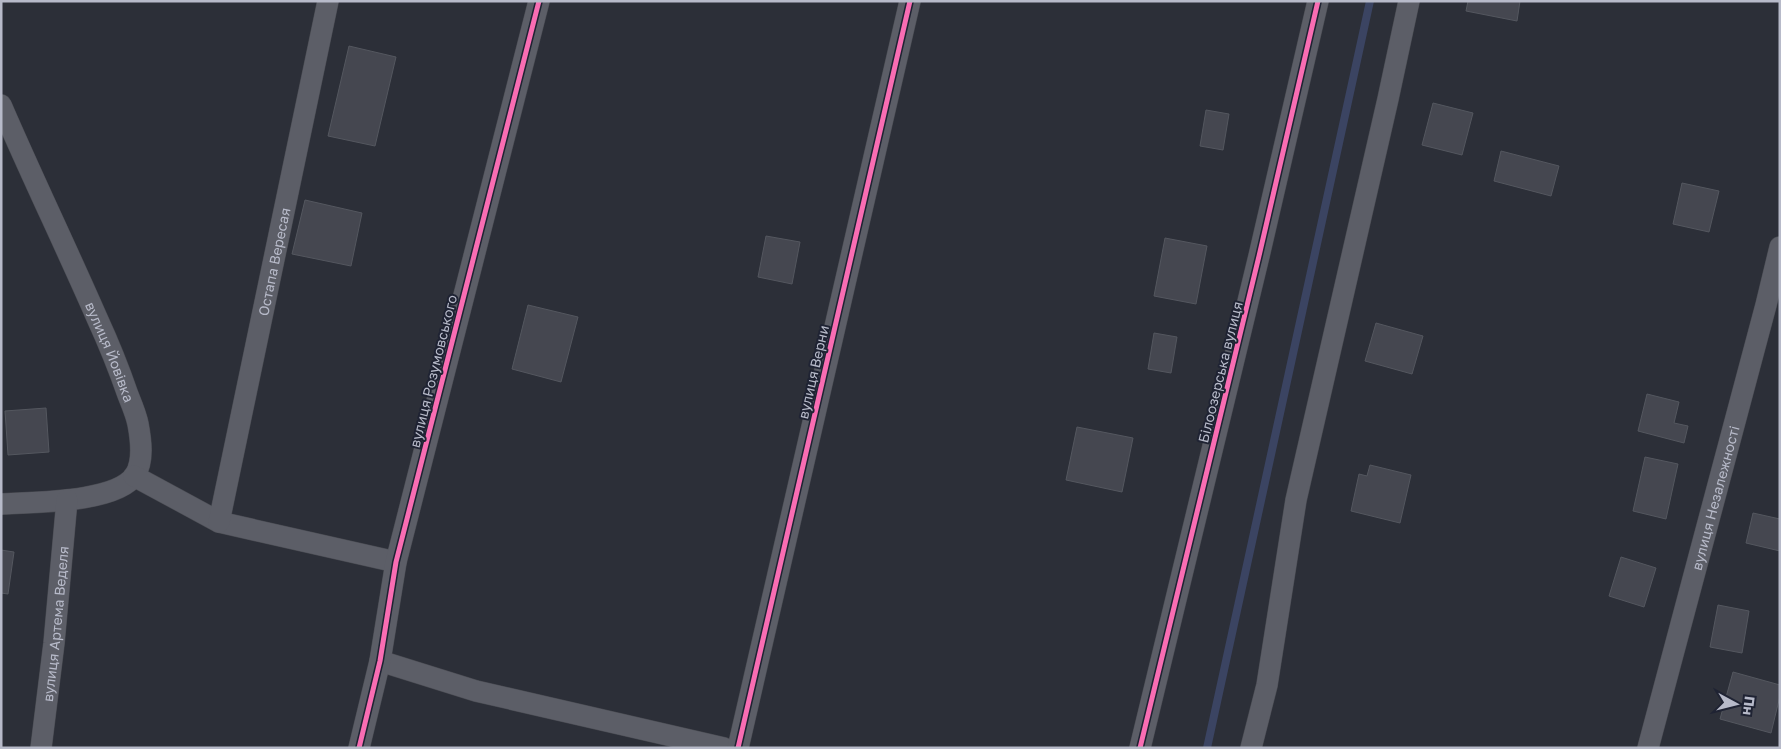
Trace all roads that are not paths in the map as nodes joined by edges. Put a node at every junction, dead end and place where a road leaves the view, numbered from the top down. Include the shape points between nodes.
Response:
1 (328, 1) edge
2 (539, 1) edge
3 (910, 1) edge
4 (1318, 1) edge
5 (1409, 1) edge
6 (1, 105) edge
7 (1780, 247) edge
8 (1773, 307) edge
9 (134, 476) junction
10 (67, 500) junction
11 (1, 504) edge
12 (219, 522) junction
13 (396, 562) junction
14 (380, 661) junction
15 (41, 748) edge
16 (359, 748) edge
17 (724, 748) edge
18 (738, 748) edge
19 (1140, 748) edge
20 (1251, 748) edge
21 (1648, 748) edge

1 - 12 street, Остапа Вересая
2 - 13 street, вулиця Розумовського
3 - 18 street, вулиця Верни
4 - 19 street, Білоозерська вулиця
5 - 20 street via 1296,500 1267,685
6 - 9 street, вулиця Йовівка via 118,365 138,422 141,454
7 - 8 street, вулиця Незалежності
8 - 21 street, вулиця Незалежності
9 - 10 street via 109,493
9 - 12 street
10 - 11 street
10 - 15 street, вулиця Артема Веделя
12 - 13 street
13 - 14 street, вулиця Розумовського
14 - 16 street, вулиця Розумовського
14 - 17 street via 476,691

